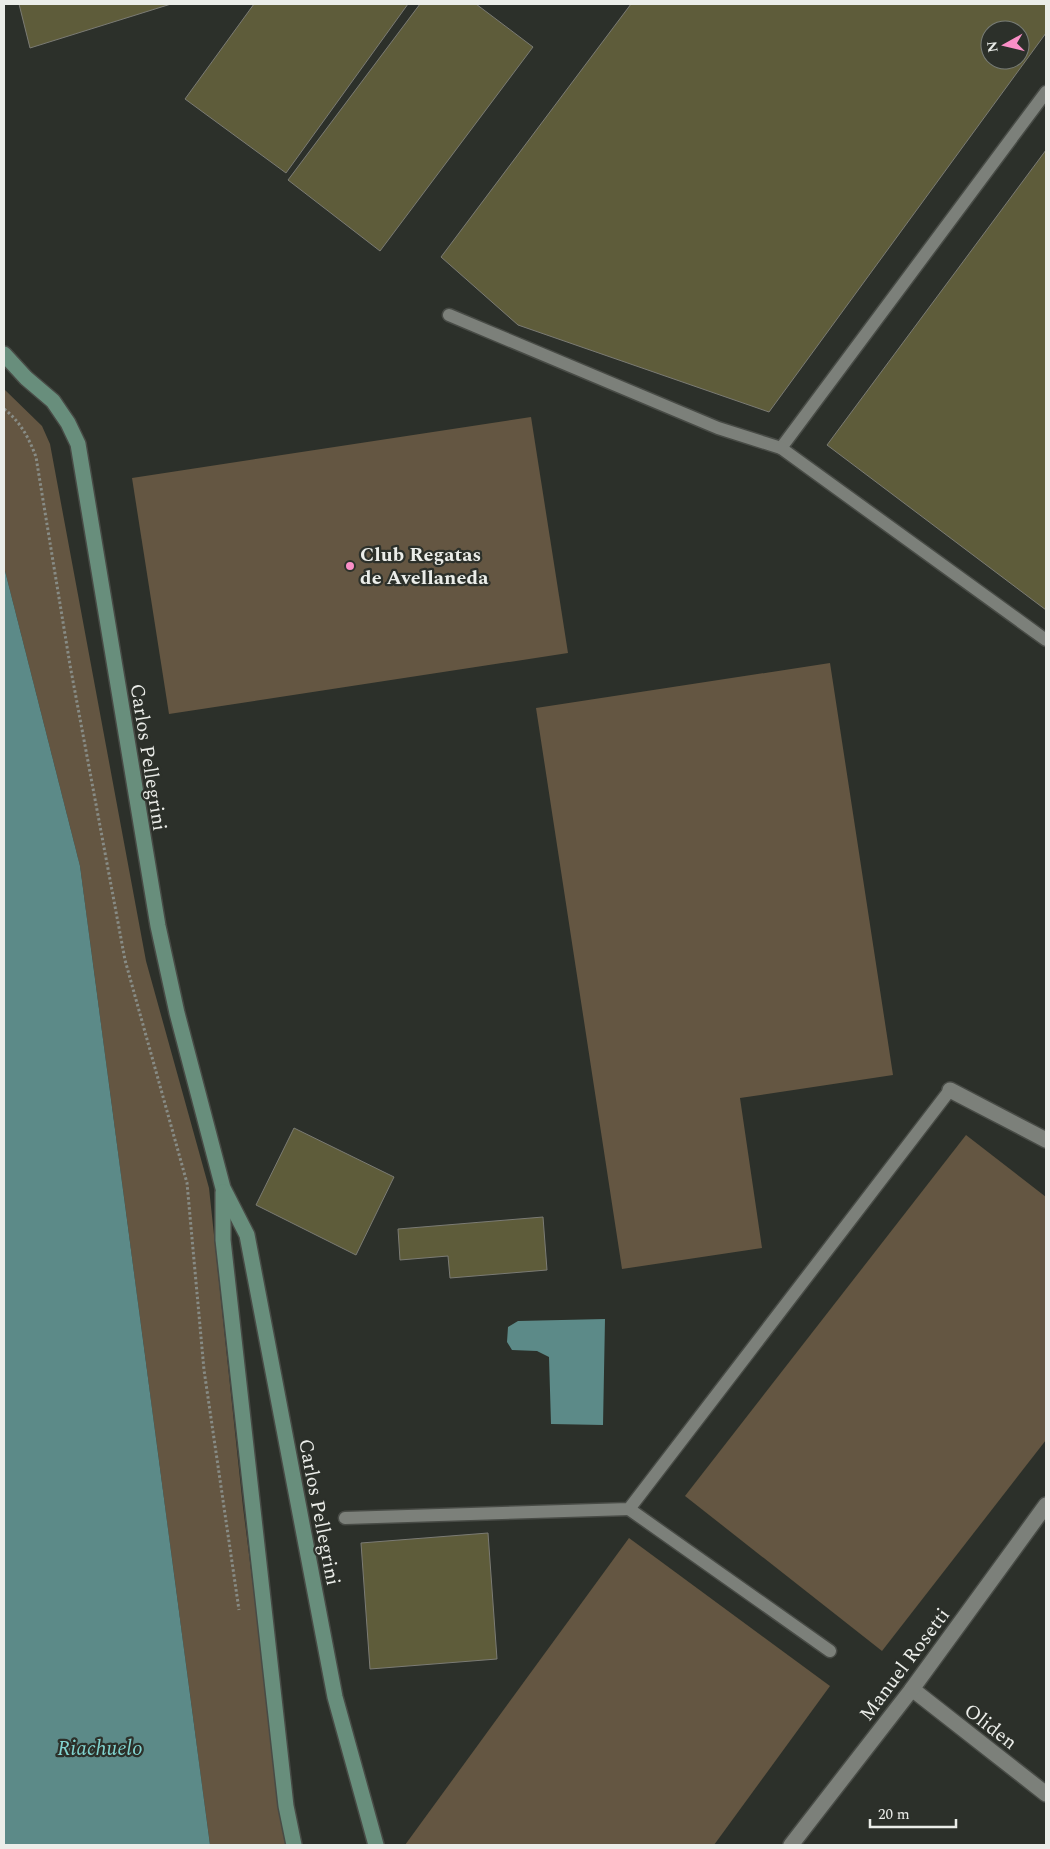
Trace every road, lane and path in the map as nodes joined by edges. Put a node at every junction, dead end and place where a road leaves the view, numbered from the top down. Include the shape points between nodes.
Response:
1 (1046, 92) edge
2 (448, 314) dead end
3 (4, 354) edge
4 (4, 408) edge
5 (781, 448) junction
6 (1046, 640) edge
7 (950, 1090) joint
8 (1046, 1140) edge
9 (223, 1188) junction
10 (1046, 1505) edge
11 (629, 1509) junction
12 (345, 1518) dead end
13 (240, 1612) dead end
14 (830, 1651) dead end
15 (912, 1689) junction
16 (1046, 1794) edge
17 (294, 1845) edge
18 (376, 1845) edge
19 (791, 1845) edge

1 - 5 lane
2 - 5 lane via 718,428
3 - 9 street, Carlos Pellegrini via 53,401 78,444 158,926 177,1013
4 - 13 path via 28,436 36,457 70,665 125,960 186,1183 204,1370
5 - 6 lane
7 - 8 street
7 - 11 lane
9 - 17 street, Carlos Pellegrini via 225,1260 286,1806
9 - 18 street, Carlos Pellegrini via 247,1235 335,1697
10 - 15 street, Manuel Rosetti
11 - 12 lane
11 - 14 lane
15 - 16 street, Oliden
15 - 19 street, Manuel Rosetti

